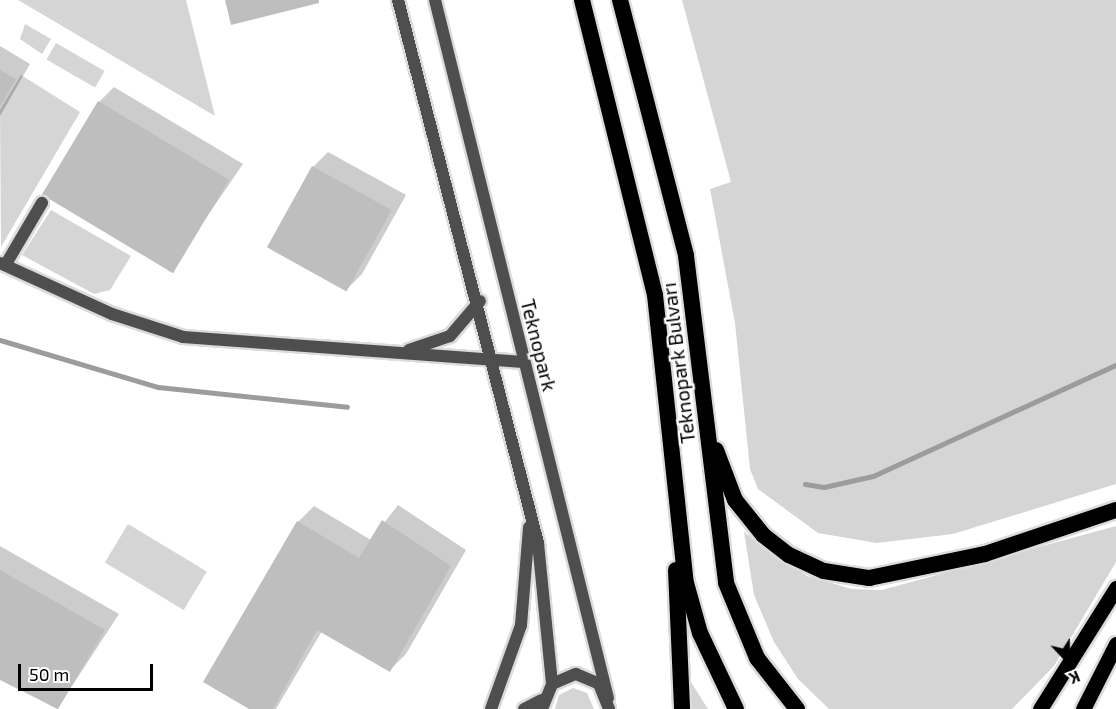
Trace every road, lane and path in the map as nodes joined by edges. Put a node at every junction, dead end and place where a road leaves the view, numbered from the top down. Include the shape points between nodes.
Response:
1 (398, 0) edge
2 (435, 0) edge
3 (582, 0) edge
4 (620, 0) edge
5 (42, 203) dead end
6 (3, 263) edge
7 (480, 301) junction
8 (404, 351) junction
9 (523, 362) junction
10 (495, 363) junction
11 (708, 427) junction
12 (1116, 510) edge
13 (530, 511) junction
14 (676, 530) junction
15 (1116, 588) edge
16 (1116, 645) edge
17 (552, 684) junction
18 (542, 705) edge
19 (609, 706) edge
20 (490, 709) edge
21 (524, 709) edge
22 (682, 709) edge
23 (736, 709) edge
24 (797, 709) edge
25 (1040, 709) edge
26 (1083, 709) edge

1 - 7 street
2 - 9 street, Teknopark
3 - 14 highway, Teknopark Bulvarı via 655,295
4 - 11 highway, Teknopark Bulvarı via 686,256
5 - 6 street
6 - 8 street via 112,315 183,337
7 - 8 street via 450,336
7 - 10 street
8 - 10 street
9 - 10 street
9 - 19 street, Teknopark
10 - 13 street
11 - 12 highway via 735,500 763,535 789,555 824,571 869,578 925,570 1042,538
11 - 24 highway, Teknopark Bulvarı via 726,583 757,658
13 - 17 street via 543,573
13 - 20 street via 521,625
14 - 22 highway
14 - 23 highway, Teknopark Bulvarı via 700,633
15 - 25 main road
16 - 26 main road
17 - 18 street
17 - 19 street, Teknopark via 584,675 599,684
18 - 21 street

